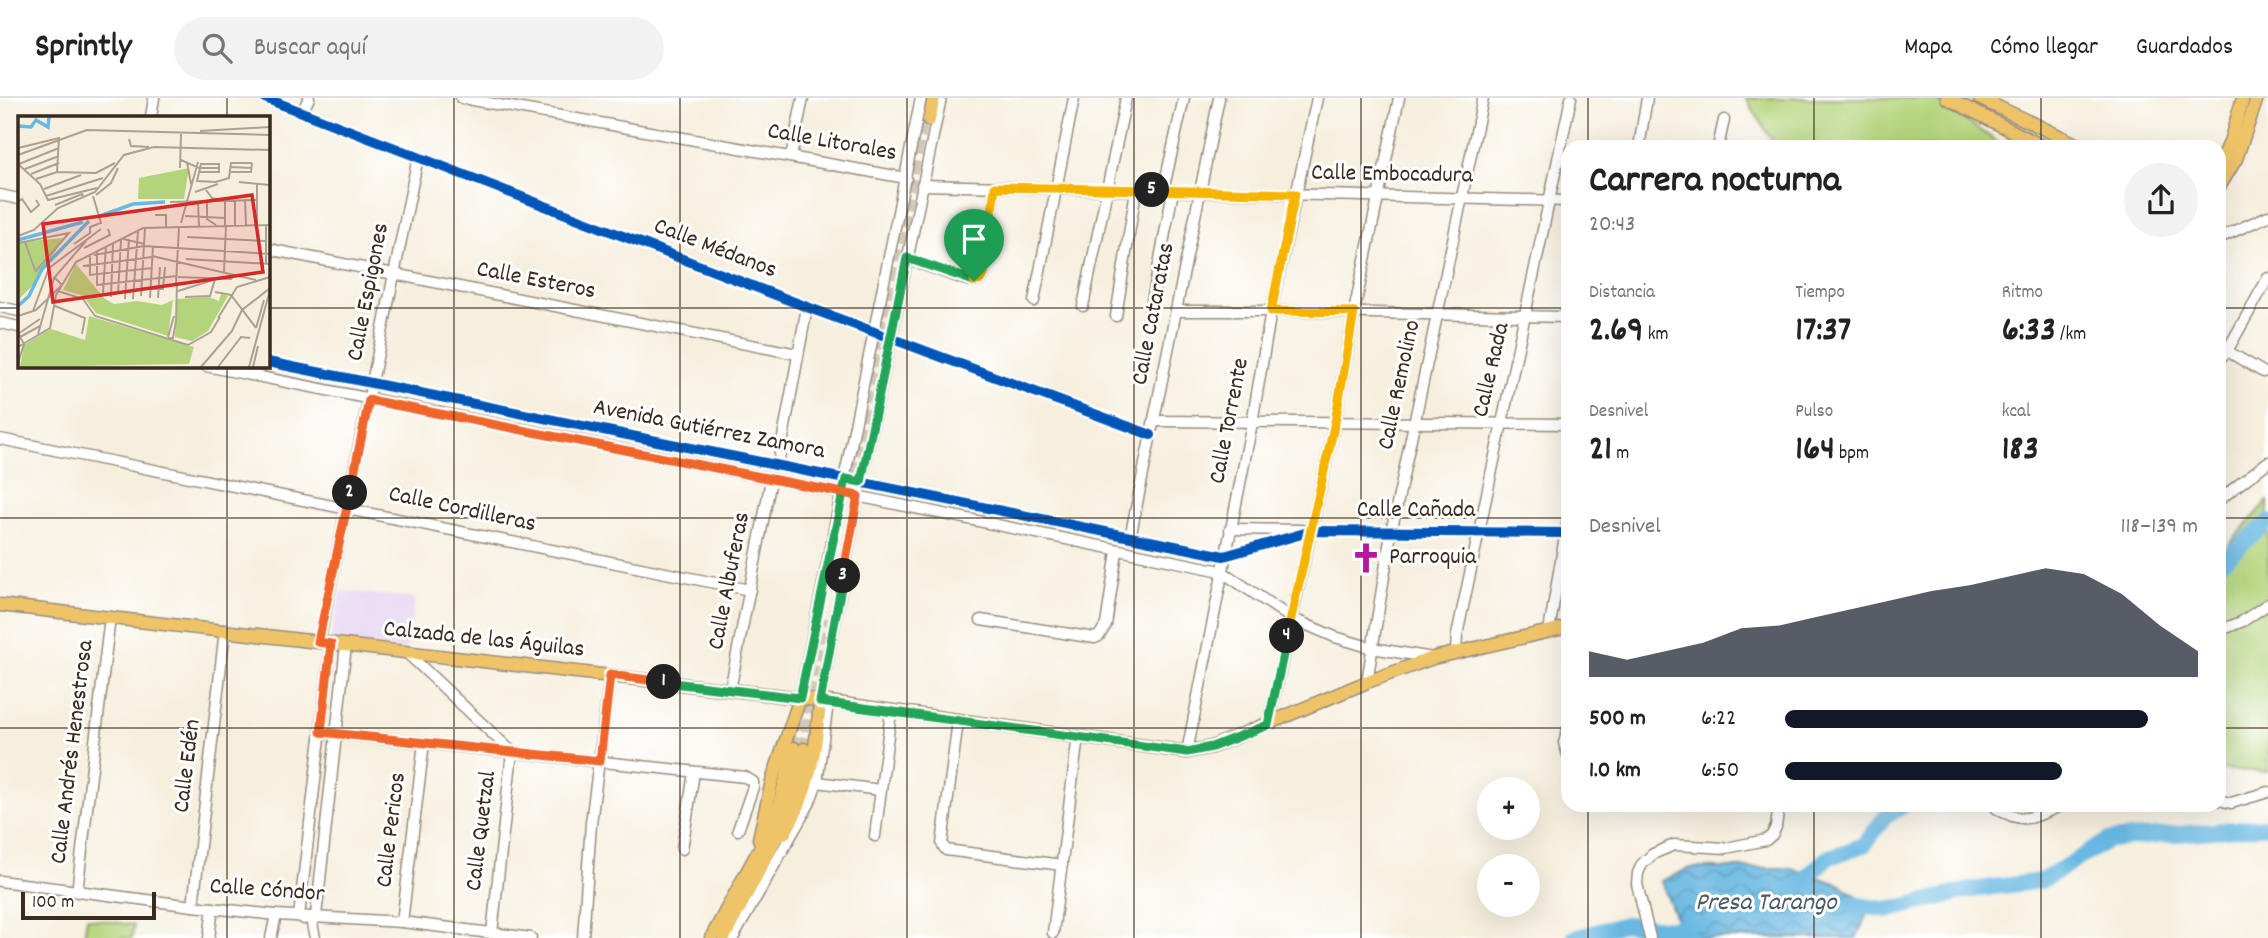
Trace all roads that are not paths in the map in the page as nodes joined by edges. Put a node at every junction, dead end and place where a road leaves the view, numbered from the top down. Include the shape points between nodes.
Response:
1 (154, 98) edge
2 (265, 98) edge
3 (309, 98) edge
4 (461, 98) edge
5 (505, 98) edge
6 (803, 98) edge
7 (921, 98) edge
8 (928, 98) edge
9 (934, 98) edge
10 (941, 98) edge
11 (1074, 98) edge
12 (1126, 98) edge
13 (1184, 98) edge
14 (1219, 98) edge
15 (1317, 98) edge
16 (1399, 98) edge
17 (1483, 98) edge
18 (1571, 98) edge
19 (1647, 98) edge
20 (1947, 98) edge
21 (1979, 98) edge
22 (2242, 98) edge
23 (2257, 98) edge
24 (484, 101) junction
25 (302, 112) junction
26 (151, 116) edge
27 (1724, 120) dead end
28 (1562, 140) edge
29 (1640, 140) edge
30 (1720, 140) edge
31 (2030, 140) edge
32 (2067, 140) edge
33 (1561, 144) edge
34 (2226, 151) edge
35 (418, 157) junction
36 (791, 157) junction
37 (2226, 175) edge
38 (906, 178) junction
39 (922, 185) junction
40 (995, 187) junction
41 (1056, 188) junction
42 (1108, 190) junction
43 (1136, 190) junction
44 (1168, 191) junction
45 (1199, 191) junction
46 (1295, 194) junction
47 (0, 195) edge
48 (1379, 196) junction
49 (1462, 198) junction
50 (18, 199) edge
51 (1549, 200) junction
52 (1561, 201) edge
53 (2268, 216) edge
54 (2226, 235) edge
55 (270, 249) edge
56 (907, 258) junction
57 (394, 274) junction
58 (2268, 278) edge
59 (1034, 301) dead end
60 (1083, 306) dead end
61 (0, 307) edge
62 (807, 307) junction
63 (18, 311) edge
64 (1176, 311) junction
65 (1271, 311) junction
66 (1354, 312) junction
67 (1437, 314) junction
68 (1116, 316) dead end
69 (1526, 316) junction
70 (1561, 317) edge
71 (1148, 322) dead end
72 (0, 323) edge
73 (18, 327) edge
74 (875, 333) junction
75 (890, 338) junction
76 (2226, 349) edge
77 (797, 354) junction
78 (2226, 358) edge
79 (270, 362) edge
80 (216, 368) edge
81 (2263, 372) dead end
82 (372, 383) junction
83 (369, 400) junction
84 (1154, 421) junction
85 (1335, 422) junction
86 (1413, 422) junction
87 (1252, 423) junction
88 (1502, 423) junction
89 (1561, 424) edge
90 (1151, 435) junction
91 (0, 439) edge
92 (2268, 462) edge
93 (778, 465) junction
94 (846, 479) junction
95 (771, 480) junction
96 (861, 482) junction
97 (842, 492) junction
98 (2226, 495) edge
99 (858, 496) junction
100 (347, 508) junction
101 (1082, 527) junction
102 (1230, 529) junction
103 (1312, 531) junction
104 (1479, 532) junction
105 (1391, 533) junction
106 (1561, 533) edge
107 (1130, 538) junction
108 (1079, 542) junction
109 (1117, 551) junction
110 (1224, 556) junction
111 (1561, 562) edge
112 (1221, 571) junction
113 (750, 590) junction
114 (2268, 604) edge
115 (0, 605) edge
116 (110, 617) junction
117 (1291, 618) junction
118 (981, 620) dead end
119 (1561, 628) edge
120 (2226, 628) edge
121 (225, 630) junction
122 (1549, 631) junction
123 (325, 643) junction
124 (346, 645) junction
125 (1372, 648) junction
126 (1456, 651) junction
127 (407, 653) junction
128 (1433, 658) junction
129 (610, 675) junction
130 (1367, 682) junction
131 (730, 691) junction
132 (800, 698) junction
133 (824, 702) junction
134 (891, 712) junction
135 (958, 721) junction
136 (1268, 725) junction
137 (321, 732) junction
138 (336, 734) junction
139 (1078, 736) junction
140 (424, 743) junction
141 (512, 752) junction
142 (1187, 752) junction
143 (600, 761) junction
144 (694, 772) junction
145 (817, 782) junction
146 (880, 790) junction
147 (2268, 792) edge
148 (2226, 802) edge
149 (1778, 812) edge
150 (2002, 812) edge
151 (2046, 812) edge
152 (738, 830) dead end
153 (875, 836) dead end
154 (775, 840) junction
155 (682, 849) dead end
156 (756, 852) junction
157 (1062, 865) junction
158 (755, 867) junction
159 (0, 881) edge
160 (78, 892) junction
161 (192, 906) junction
162 (213, 908) junction
163 (276, 915) junction
164 (299, 916) junction
165 (314, 920) junction
166 (402, 922) junction
167 (492, 933) junction
168 (1053, 933) dead end
169 (209, 938) edge
170 (271, 938) edge
171 (315, 938) edge
172 (531, 938) edge
173 (583, 938) edge
174 (711, 938) edge
175 (724, 938) edge
176 (733, 938) edge
177 (1650, 938) edge

1 - 26 street
2 - 25 street, Calle Médanos
3 - 25 street
4 - 24 street, Calle Litorales
5 - 24 street
6 - 36 street
7 - 38 street
8 - 9 main road via 926,120
10 - 39 street
11 - 41 street
12 - 42 street
13 - 44 street
14 - 45 street, Calle Cataratas
15 - 46 street, Calle Torrente
16 - 48 street
17 - 49 street, Calle Remolino
18 - 28 street, Calle Rada
19 - 29 street
20 - 31 main road
21 - 32 main road
22 - 34 main road
23 - 37 main road
24 - 36 street, Calle Litorales
25 - 35 street, Calle Médanos
27 - 30 street
33 - 51 street, Calle Rada
35 - 57 street, Calle Espigones
35 - 62 street, Calle Médanos
36 - 38 street, Calle Litorales
38 - 74 street
39 - 40 street, Calle Embocadura
39 - 56 street
40 - 41 street, Calle Embocadura
40 - 56 street via 980,280 967,280
41 - 42 street, Calle Embocadura
41 - 59 street
42 - 43 street, Calle Embocadura
42 - 60 street
43 - 44 street, Calle Embocadura
43 - 68 street
44 - 45 street, Calle Embocadura
44 - 71 street
45 - 46 street, Calle Embocadura
45 - 64 street, Calle Cataratas
46 - 48 street, Calle Embocadura
46 - 65 street, Calle Torrente
47 - 50 street
48 - 49 street, Calle Embocadura
48 - 66 street
49 - 51 street, Calle Embocadura
49 - 67 street, Calle Remolino
51 - 52 street, Calle Embocadura
51 - 69 street, Calle Rada
53 - 54 street
55 - 57 street, Calle Esteros
56 - 75 street
57 - 77 street, Calle Esteros
57 - 82 street, Calle Espigones
58 - 76 street
61 - 63 street
62 - 74 street, Calle Médanos
62 - 77 street
64 - 65 street
64 - 84 street, Calle Cataratas
65 - 66 street
65 - 87 street, Calle Torrente
66 - 67 street
66 - 85 street
67 - 69 street
67 - 86 street, Calle Remolino
69 - 70 street
69 - 88 street, Calle Rada
72 - 73 street
74 - 75 street, Calle Médanos
74 - 94 street
75 - 90 street, Calle Médanos
75 - 96 street
77 - 93 street
78 - 81 street
79 - 82 street, Avenida Gutiérrez Zamora
80 - 83 street, Avenida Gutiérrez Zamora
82 - 83 street, Calle Espigones
82 - 93 street, Avenida Gutiérrez Zamora
83 - 95 street, Avenida Gutiérrez Zamora
83 - 100 street, Calle Espigones
84 - 87 street
84 - 90 street, Calle Cataratas
85 - 86 street
85 - 87 street
85 - 103 street
86 - 88 street
86 - 105 street, Calle Remolino
87 - 102 street, Calle Torrente
88 - 89 street
88 - 104 street, Calle Rada
90 - 107 street, Calle Cataratas
91 - 100 street, Calle Cordilleras
92 - 98 street
93 - 94 street, Avenida Gutiérrez Zamora
94 - 96 street, Avenida Gutiérrez Zamora
94 - 97 street
95 - 97 street, Avenida Gutiérrez Zamora
95 - 113 street, Calle Albuferas
96 - 99 street
96 - 101 street, Avenida Gutiérrez Zamora
97 - 99 street, Avenida Gutiérrez Zamora
97 - 132 street
99 - 108 street, Avenida Gutiérrez Zamora
99 - 133 street
100 - 113 street, Calle Cordilleras
100 - 123 street, Calle Espigones
101 - 107 street, Avenida Gutiérrez Zamora
101 - 108 street
102 - 103 street, Calle Cañada
102 - 110 street, Calle Torrente
103 - 105 street, Calle Cañada
103 - 110 street, Calle Cañada
103 - 117 street
104 - 105 street, Calle Cañada
104 - 106 street, Calle Cañada
104 - 126 street, Calle Rada
105 - 125 street, Calle Remolino
107 - 110 street, Avenida Gutiérrez Zamora
108 - 109 street, Avenida Gutiérrez Zamora
109 - 112 street, Avenida Gutiérrez Zamora
109 - 118 street via 1106,625 1099,636
110 - 112 street, Calle Torrente
111 - 122 street
112 - 117 street
112 - 142 street, Calle Torrente
113 - 131 street, Calle Albuferas
114 - 120 street
115 - 116 main road, Calzada de las Águilas
116 - 121 main road, Calzada de las Águilas
116 - 160 street, Calle Andrés Henestrosa
117 - 125 street
117 - 136 street
119 - 122 main road, Calzada de las Águilas
121 - 123 main road, Calzada de las Águilas
121 - 161 street, Calle Edén
122 - 126 main road, Calzada de las Águilas
123 - 124 main road, Calzada de las Águilas
123 - 137 street, Calle Espigones
124 - 127 main road, Calzada de las Águilas
124 - 138 street
125 - 128 street
125 - 130 street, Calle Remolino
126 - 128 main road, Calzada de las Águilas
127 - 129 main road, Calzada de las Águilas
127 - 141 street, Calle Quetzal
128 - 130 main road, Calzada de las Águilas
129 - 131 main road, Calzada de las Águilas
129 - 143 street
130 - 136 main road, Calzada de las Águilas
131 - 132 main road, Calzada de las Águilas
132 - 133 main road, Calzada de las Águilas
132 - 156 main road via 772,781
133 - 134 main road, Calzada de las Águilas
133 - 145 street
133 - 154 main road via 808,786 799,809
134 - 135 main road, Calzada de las Águilas
134 - 146 street
135 - 139 main road, Calzada de las Águilas
135 - 157 street via 942,844 946,850
136 - 142 main road, Calzada de las Águilas
137 - 138 street
137 - 164 street, Calle Espigones
138 - 140 street
138 - 165 street
139 - 142 main road, Calzada de las Águilas
139 - 157 street
140 - 141 street
140 - 166 street, Calle Pericos
141 - 143 street
141 - 167 street, Calle Quetzal
143 - 144 street
143 - 173 street
144 - 152 street via 745,777 753,782
144 - 155 street
145 - 146 street
145 - 176 street
146 - 153 street
147 - 148 street
149 - 177 street via 1776,827 1766,840 1726,848 1674,845 1642,864 1637,884
150 - 151 street via 2013,819 2028,819
154 - 156 main road via 796,783 799,749
154 - 158 main road
156 - 158 main road
157 - 168 street
158 - 174 main road
158 - 175 main road
159 - 160 street, Calle Cóndor
160 - 161 street, Calle Cóndor
161 - 162 street, Calle Cóndor
162 - 163 street, Calle Cóndor
162 - 169 street
163 - 164 street, Calle Cóndor
163 - 170 street
164 - 165 street, Calle Cóndor
165 - 166 street, Calle Cóndor
165 - 171 street
166 - 167 street, Calle Cóndor
167 - 172 street, Calle Cóndor

